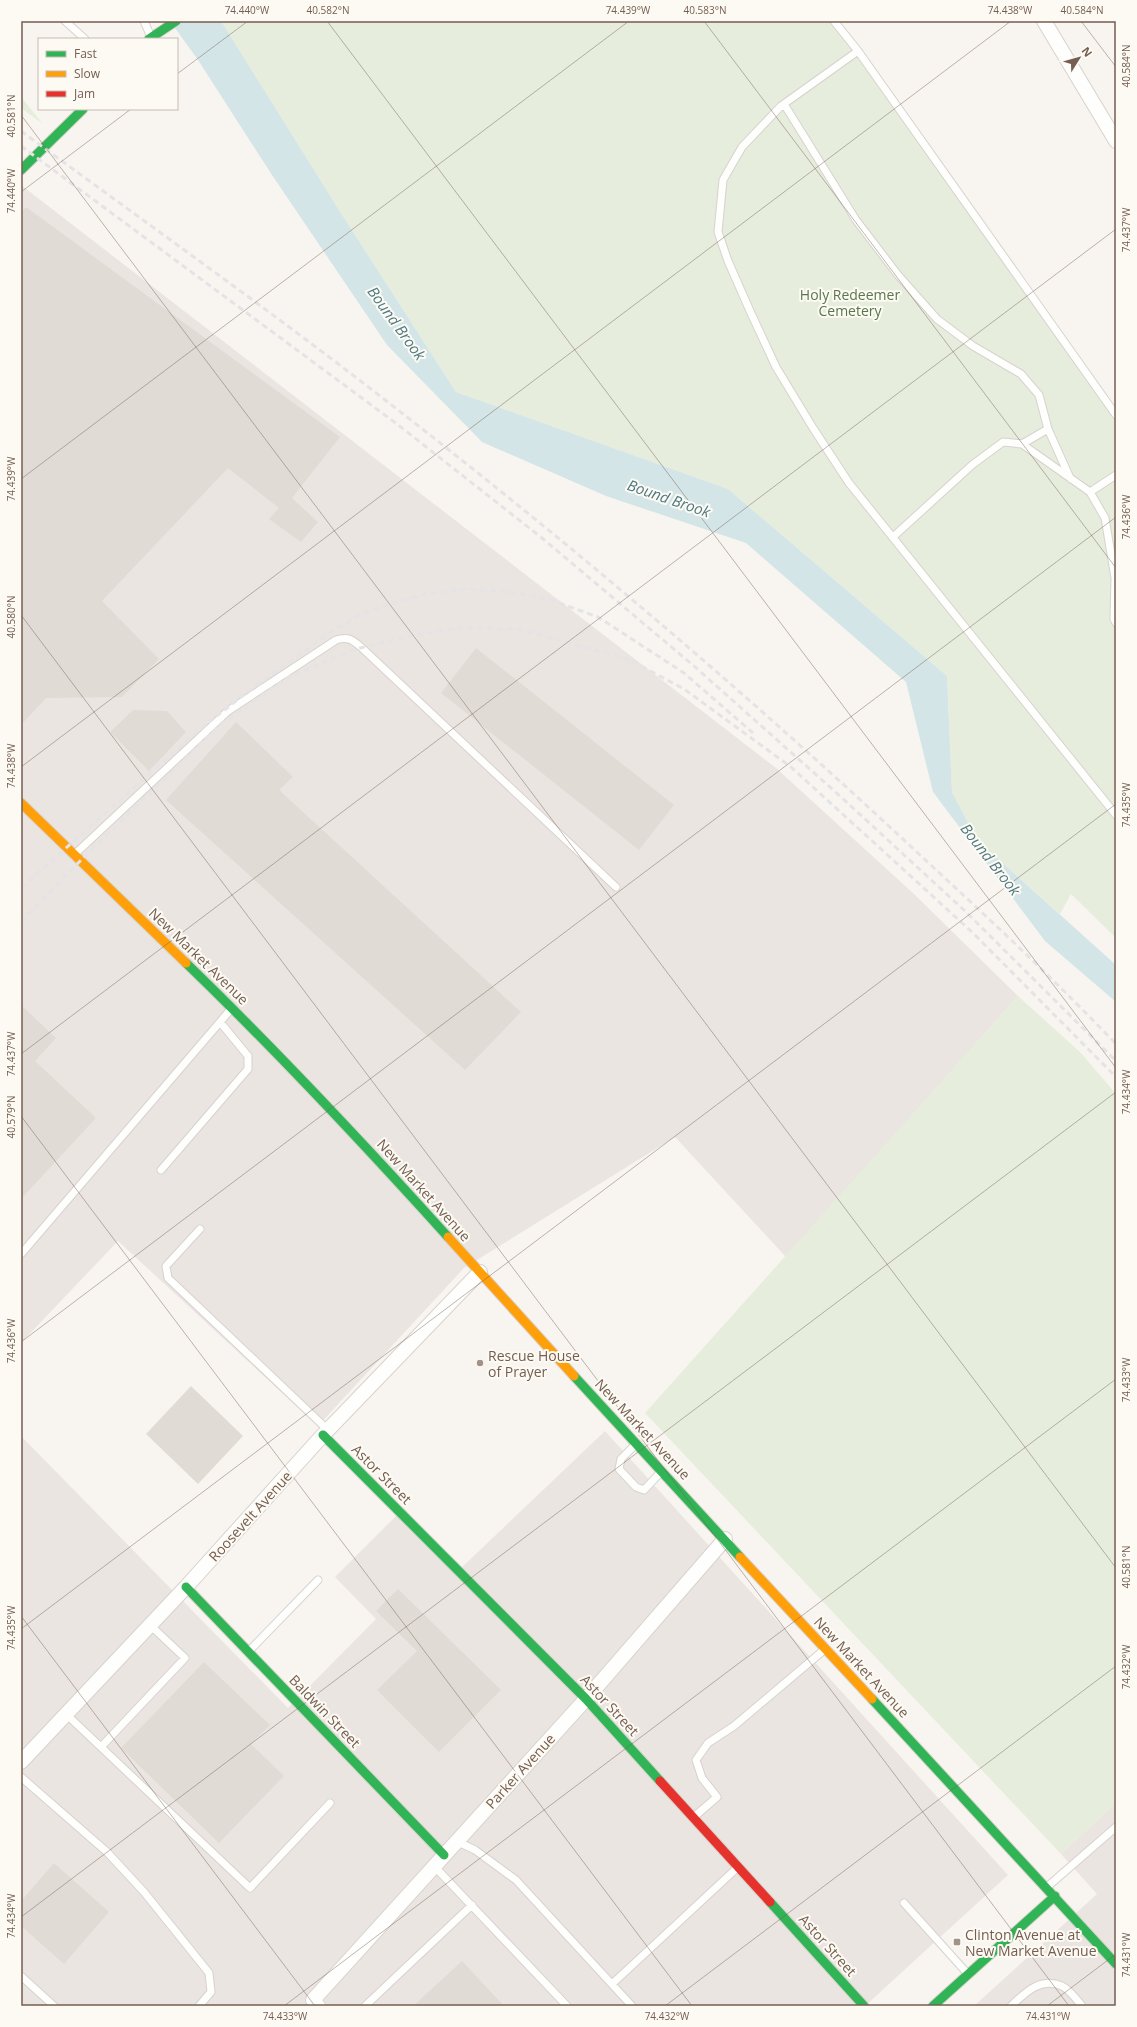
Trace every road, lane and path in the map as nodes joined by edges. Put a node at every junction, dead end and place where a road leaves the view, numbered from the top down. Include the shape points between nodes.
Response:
1 (65, 21) edge
2 (144, 21) edge
3 (176, 21) edge
4 (834, 21) edge
5 (1044, 21) edge
6 (84, 38) edge
7 (150, 38) edge
8 (858, 52) junction
9 (784, 104) junction
10 (82, 110) edge
11 (1115, 137) edge
12 (21, 170) edge
13 (1116, 416) edge
14 (1048, 429) junction
15 (1022, 444) junction
16 (1116, 475) edge
17 (1070, 478) junction
18 (1090, 492) junction
19 (893, 537) junction
20 (1116, 623) edge
21 (21, 803) edge
22 (1116, 815) edge
23 (74, 854) junction
24 (616, 887) dead end
25 (233, 1008) junction
26 (220, 1022) junction
27 (161, 1170) dead end
28 (200, 1229) dead end
29 (21, 1254) edge
30 (480, 1272) junction
31 (326, 1432) junction
32 (636, 1444) junction
33 (662, 1471) junction
34 (725, 1539) junction
35 (318, 1580) dead end
36 (186, 1587) junction
37 (150, 1625) junction
38 (826, 1649) junction
39 (248, 1652) junction
40 (586, 1699) junction
41 (67, 1715) junction
42 (101, 1747) junction
43 (21, 1762) edge
44 (21, 1777) edge
45 (330, 1803) dead end
46 (694, 1818) junction
47 (1116, 1827) edge
48 (456, 1841) junction
49 (444, 1855) junction
50 (434, 1866) junction
51 (738, 1867) junction
52 (1047, 1887) junction
53 (1055, 1896) junction
54 (904, 1903) dead end
55 (472, 1905) junction
56 (1116, 1964) edge
57 (968, 1975) junction
58 (21, 1976) edge
59 (612, 1984) junction
60 (315, 2003) edge
61 (54, 2006) edge
62 (200, 2006) edge
63 (365, 2006) edge
64 (567, 2006) edge
65 (632, 2006) edge
66 (864, 2006) edge
67 (933, 2006) edge
68 (1011, 2006) edge
69 (1082, 2006) edge

1 - 6 lane
2 - 7 lane
3 - 7 main road
4 - 8 lane
5 - 11 street
8 - 9 lane
8 - 13 lane
9 - 14 lane via 856,220 898,275 937,319 973,346 1021,374 1039,395
9 - 19 lane via 742,147 723,180 718,232 776,367 849,483
10 - 12 main road
14 - 15 lane
14 - 17 lane
15 - 17 lane
15 - 19 lane via 1003,442 972,464
16 - 18 lane
17 - 18 lane
18 - 20 lane via 1104,518 1115,578
19 - 22 lane
21 - 23 main road, New Market Avenue
23 - 24 lane via 228,711 336,640 346,637 362,648
23 - 25 main road, New Market Avenue
25 - 26 lane
25 - 30 main road, New Market Avenue via 361,1140
26 - 27 lane via 248,1056 248,1069
26 - 29 lane
28 - 31 lane via 166,1266 168,1278
30 - 31 street, Roosevelt Avenue
30 - 32 main road, New Market Avenue
31 - 36 street, Roosevelt Avenue
31 - 40 main road, Astor Street
32 - 33 main road, New Market Avenue
32 - 33 lane via 621,1459 620,1469 636,1487 644,1490
33 - 34 main road, New Market Avenue
34 - 38 main road, New Market Avenue
34 - 40 street, Parker Avenue
35 - 39 lane
36 - 37 street, Roosevelt Avenue
36 - 39 main road, Baldwin Street
37 - 41 street, Roosevelt Avenue
37 - 42 lane via 185,1658
38 - 46 lane via 734,1726 708,1743 696,1760 702,1778 717,1797
38 - 52 main road, New Market Avenue
39 - 49 main road, Baldwin Street
40 - 46 main road, Astor Street
40 - 48 street, Parker Avenue
41 - 42 lane
41 - 43 street, Roosevelt Avenue
42 - 45 lane via 250,1888
44 - 62 lane via 107,1852 144,1892 209,1973 211,1992
46 - 51 main road, Astor Street
47 - 52 lane
48 - 49 street, Parker Avenue
48 - 59 lane via 475,1850 516,1880
49 - 50 street, Parker Avenue
50 - 55 lane
50 - 60 street, Parker Avenue
51 - 59 lane
51 - 66 main road, Astor Street
52 - 53 main road, New Market Avenue
53 - 56 main road, New Market Avenue
53 - 57 main road
54 - 57 lane
55 - 63 lane
55 - 64 lane
57 - 67 main road via 945,2000
58 - 61 lane
59 - 65 lane
68 - 69 lane via 1033,1986 1047,1983 1063,1986

